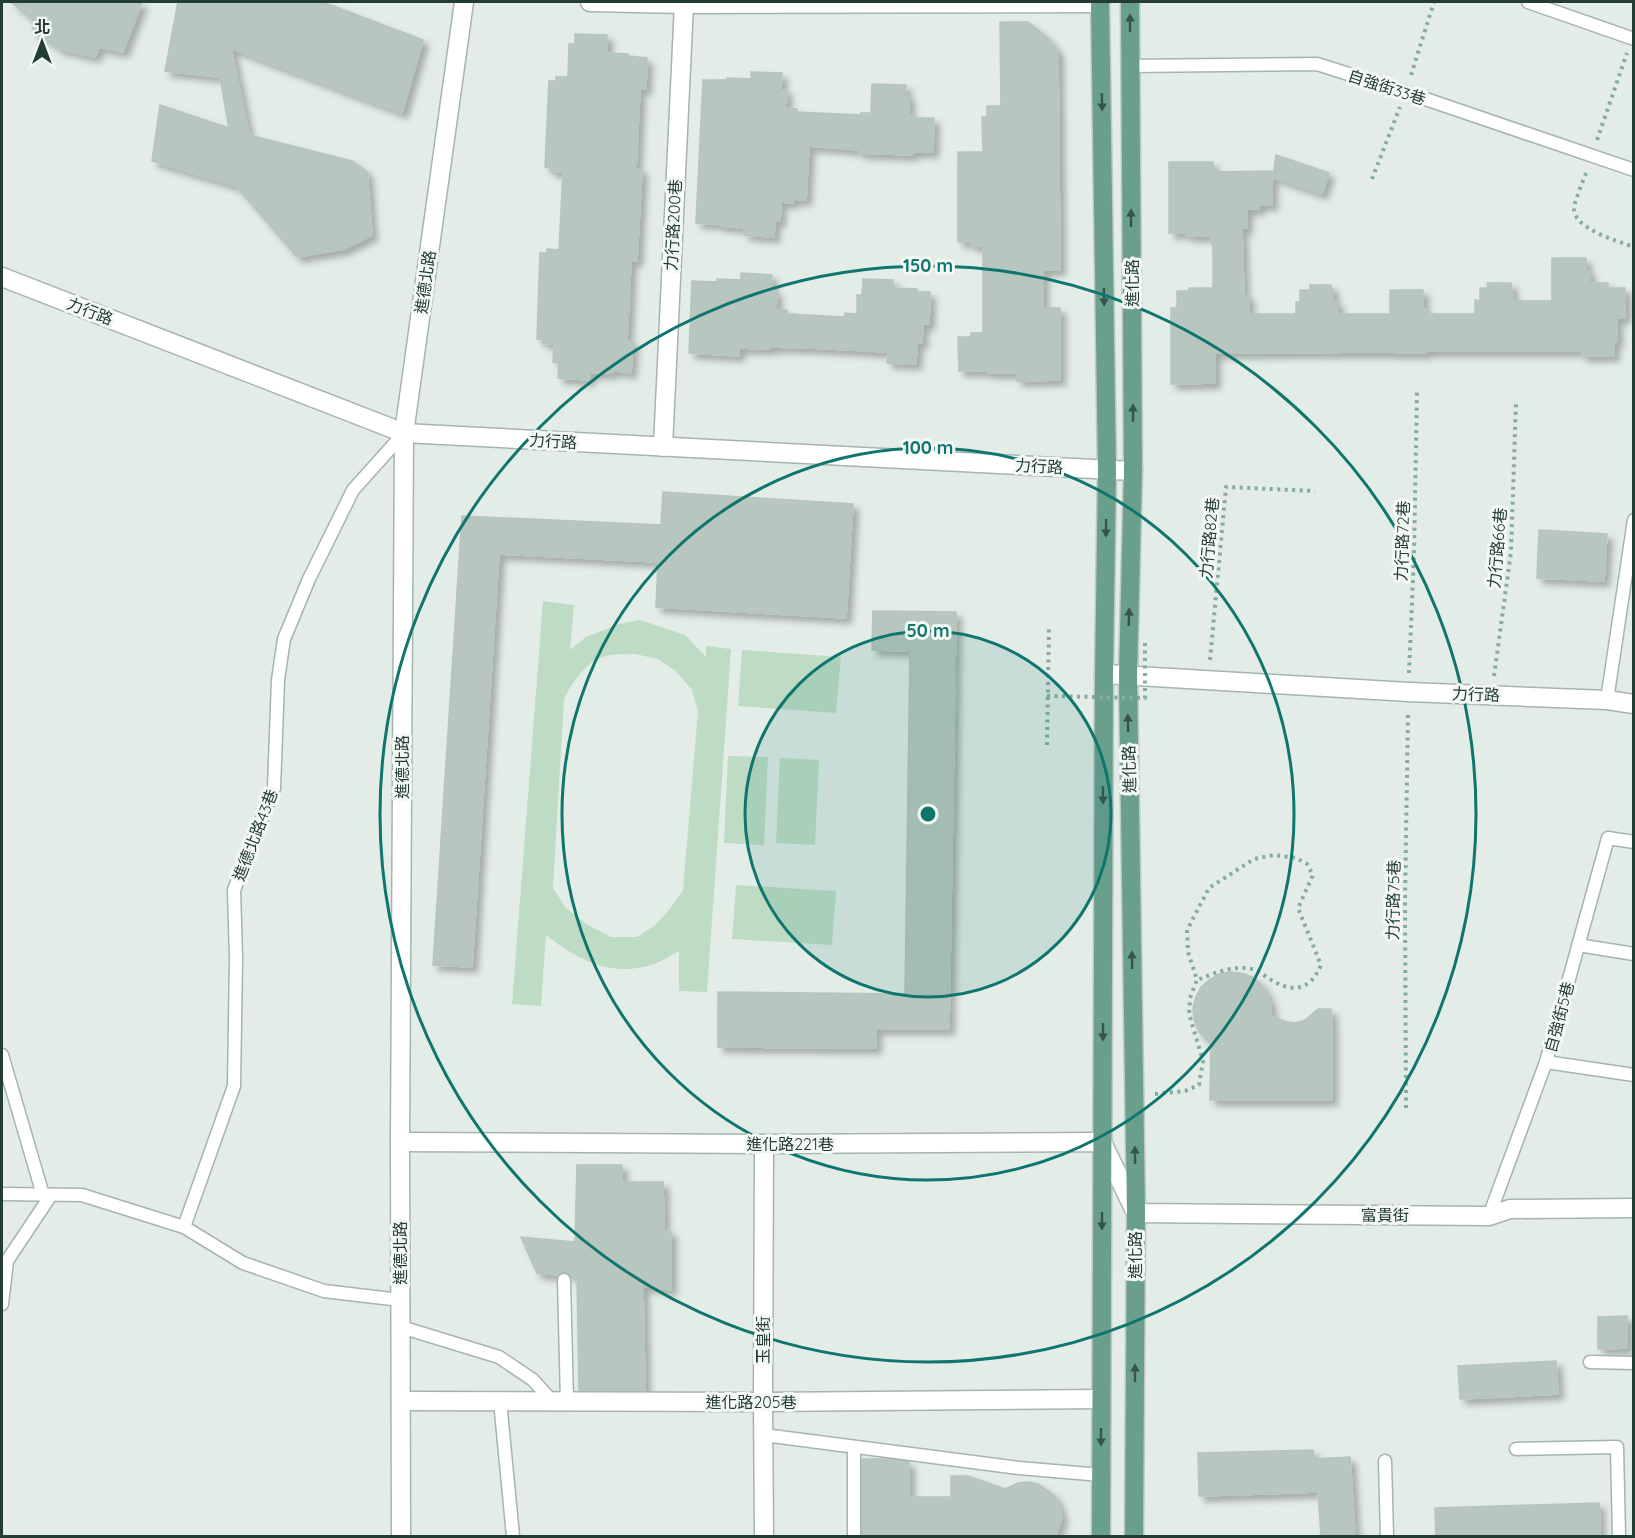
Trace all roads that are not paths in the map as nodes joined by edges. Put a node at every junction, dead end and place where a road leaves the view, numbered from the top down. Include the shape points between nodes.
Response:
1 (464, 2) edge
2 (590, 2) edge
3 (635, 2) edge
4 (1100, 2) edge
5 (1130, 2) edge
6 (1528, 2) edge
7 (684, 4) junction
8 (1633, 39) edge
9 (1130, 66) junction
10 (1634, 170) edge
11 (2, 278) edge
12 (404, 433) junction
13 (663, 447) junction
14 (1107, 470) junction
15 (1133, 471) junction
16 (1634, 520) edge
17 (1630, 572) edge
18 (1104, 674) junction
19 (1128, 675) junction
20 (1607, 700) junction
21 (1634, 704) edge
22 (1634, 842) edge
23 (1578, 945) junction
24 (1634, 954) edge
25 (2, 1055) edge
26 (1546, 1062) junction
27 (1634, 1075) edge
28 (400, 1142) junction
29 (1102, 1142) junction
30 (764, 1144) junction
31 (2, 1194) edge
32 (47, 1195) junction
33 (1634, 1208) edge
34 (1136, 1213) junction
35 (1489, 1216) junction
36 (184, 1227) junction
37 (564, 1280) dead end
38 (400, 1300) junction
39 (2, 1304) edge
40 (401, 1327) junction
41 (1590, 1362) dead end
42 (1634, 1363) edge
43 (1101, 1399) junction
44 (401, 1401) junction
45 (500, 1401) junction
46 (560, 1401) junction
47 (763, 1402) junction
48 (764, 1436) junction
49 (854, 1447) junction
50 (1516, 1449) dead end
51 (1385, 1461) dead end
52 (1101, 1475) junction
53 (400, 1536) edge
54 (513, 1536) edge
55 (764, 1536) edge
56 (854, 1536) edge
57 (1101, 1536) edge
58 (1134, 1536) edge
59 (1387, 1536) edge
60 (1619, 1536) edge

1 - 12 street, 進德北路
2 - 3 street
3 - 7 street
4 - 7 street
4 -> 14 main road, 進化路
9 -> 5 main road, 進化路
6 - 8 lane
7 - 13 street, 力行路200巷
9 - 10 lane, 自強街33巷 via 1317,64
15 -> 9 main road, 進化路
11 - 12 street, 力行路
12 - 13 street, 力行路
12 - 28 street, 進德北路
12 - 36 lane, 進德北路43巷 via 353,490 284,639 278,680 274,788 234,891 234,1086
13 - 14 street, 力行路
14 - 15 street, 力行路
14 -> 18 main road, 進化路
19 -> 15 main road, 進化路
16 - 17 lane
17 - 20 lane
18 - 19 street, 力行路
18 -> 29 main road, 進化路
19 - 20 street, 力行路
34 -> 19 main road, 進化路
20 - 21 street, 力行路
22 - 23 lane, 自強街5巷 via 1608,838
23 - 24 lane
23 - 26 lane, 自強街5巷
25 - 32 lane
26 - 27 lane
26 - 35 lane, 自強街5巷
28 - 30 street, 進化路221巷
28 - 38 street, 進德北路
29 - 30 street, 進化路221巷
29 - 34 street
29 -> 43 main road, 進化路
30 - 47 street, 玉皇街
31 - 32 lane
32 - 36 lane via 82,1195
32 - 39 lane via 7,1261
33 - 35 street, 富貴街 via 1510,1209
34 - 35 street, 富貴街
58 -> 34 main road, 進化路
36 - 38 lane via 243,1263 324,1290
37 - 46 lane
38 - 40 street, 進德北路
40 - 44 street, 進德北路
40 - 46 lane via 500,1357
41 - 42 lane
43 - 47 street, 進化路205巷
43 -> 52 main road, 進化路
44 - 45 street, 進化路205巷
44 - 53 street, 進德北路
45 - 46 street, 進化路205巷
45 - 54 lane
46 - 47 street, 進化路205巷
47 - 48 street, 玉皇街
48 - 49 lane, 進化路205巷
48 - 55 street, 玉皇街
49 - 52 lane, 進化路205巷
49 - 56 lane
50 - 60 lane via 1617,1447
51 - 59 lane
52 - 57 main road, 進化路

